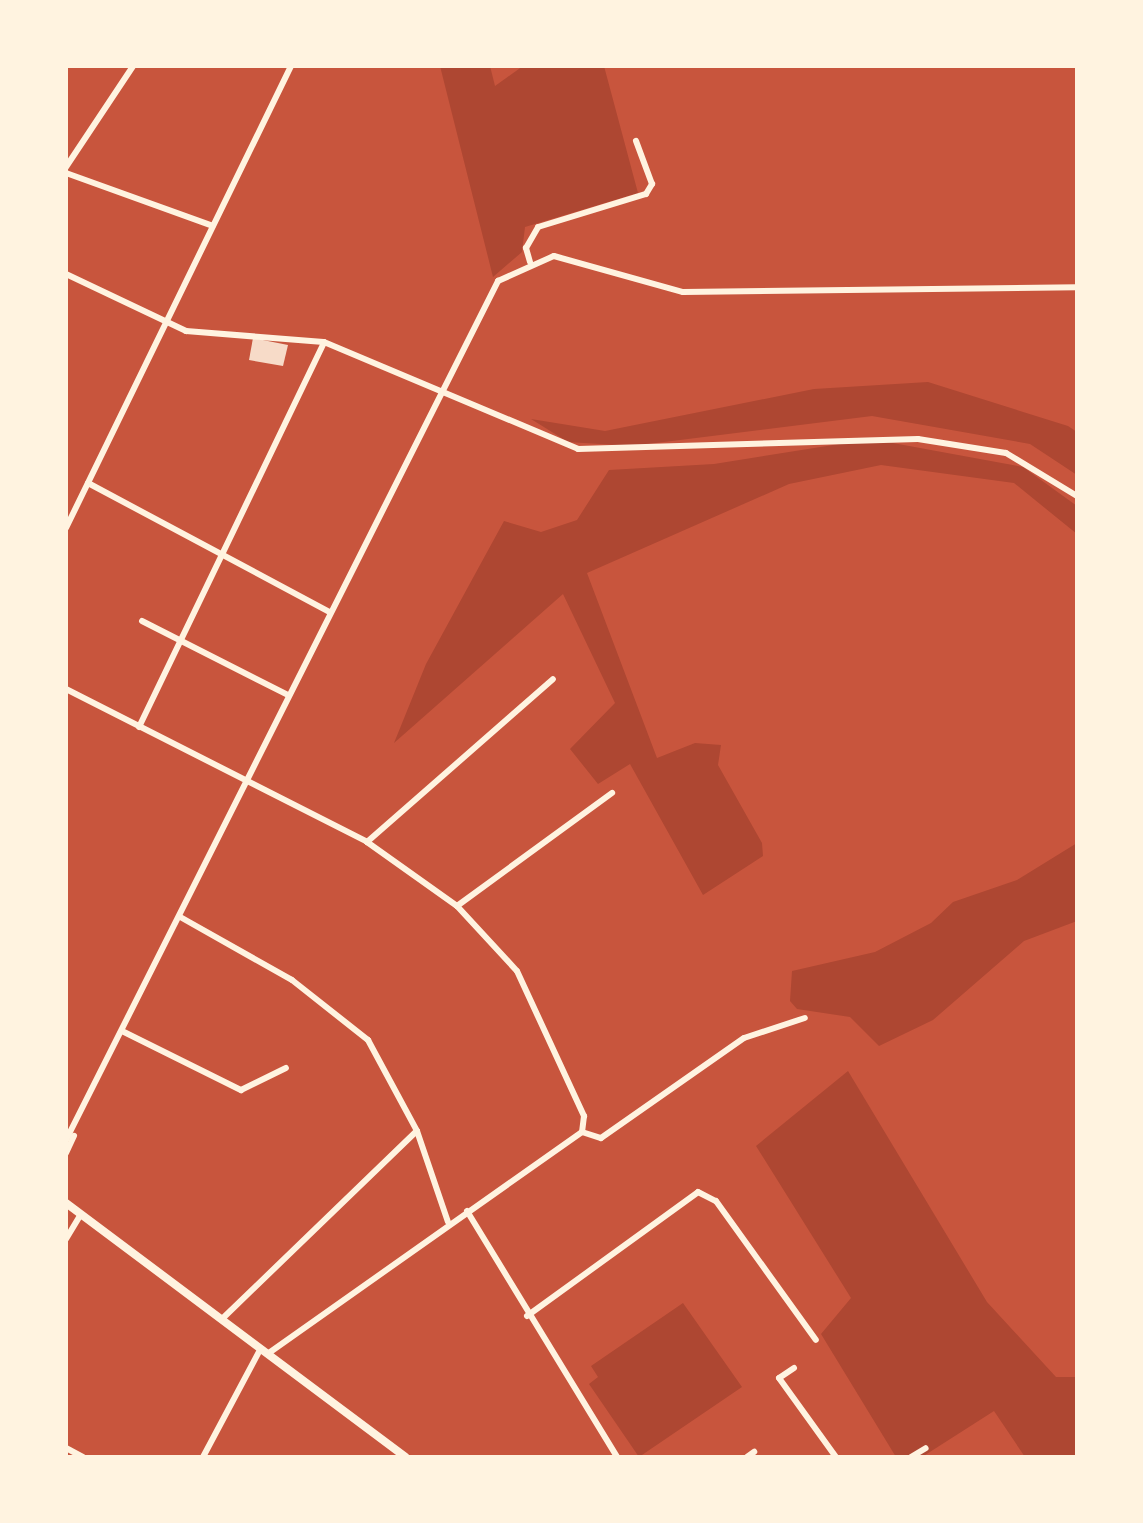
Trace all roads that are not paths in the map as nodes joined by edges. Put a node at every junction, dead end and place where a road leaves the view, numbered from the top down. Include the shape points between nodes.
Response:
1 (133, 66) edge
2 (291, 66) edge
3 (636, 141) dead end
4 (66, 169) edge
5 (213, 226) junction
6 (530, 262) junction
7 (66, 274) edge
8 (1077, 287) edge
9 (168, 323) junction
10 (324, 342) junction
11 (436, 393) junction
12 (88, 483) junction
13 (1077, 496) edge
14 (66, 528) edge
15 (223, 558) junction
16 (330, 612) junction
17 (142, 621) dead end
18 (182, 641) junction
19 (553, 679) dead end
20 (66, 689) edge
21 (288, 695) junction
22 (139, 727) junction
23 (247, 781) junction
24 (612, 793) dead end
25 (367, 842) junction
26 (457, 906) junction
27 (182, 918) junction
28 (805, 1018) dead end
29 (124, 1032) junction
30 (286, 1068) dead end
31 (78, 1129) junction
32 (417, 1131) junction
33 (582, 1132) junction
34 (66, 1140) edge
35 (66, 1153) edge
36 (66, 1203) edge
37 (467, 1211) junction
38 (81, 1214) junction
39 (448, 1222) junction
40 (66, 1239) edge
41 (527, 1316) junction
42 (222, 1319) junction
43 (816, 1340) dead end
44 (264, 1351) junction
45 (794, 1368) dead end
46 (66, 1448) edge
47 (926, 1448) dead end
48 (83, 1457) edge
49 (203, 1457) edge
50 (405, 1457) edge
51 (617, 1457) edge
52 (836, 1457) edge
53 (911, 1457) edge

1 - 4 street
2 - 5 street
3 - 6 street via 652,184 646,194 538,227 526,248
4 - 5 street
5 - 9 street
6 - 8 street via 554,256 645,284 740,295
6 - 11 street via 490,292
7 - 9 street
9 - 10 street
9 - 12 street
10 - 11 street
10 - 15 street
11 - 13 street via 546,438 613,453 850,436 965,443 1031,464
11 - 16 street
12 - 14 street
12 - 15 street
15 - 16 street
15 - 18 street
16 - 21 street
17 - 18 street
18 - 21 street
18 - 22 street
19 - 25 street
20 - 22 street
21 - 23 street
22 - 23 street
23 - 25 street
23 - 27 street
24 - 26 street
25 - 26 street
26 - 33 street via 517,971 584,1116
27 - 29 street
27 - 32 street via 344,1017 384,1061
28 - 33 street via 744,1038 601,1138
29 - 30 street via 241,1090 262,1086
29 - 31 street
31 - 34 street
31 - 35 street
32 - 39 street
32 - 42 street
33 - 37 street
36 - 38 main road
37 - 39 street
37 - 41 street
38 - 40 street
38 - 42 main road
39 - 44 street
41 - 43 street via 698,1192 716,1201
41 - 51 street via 616,1444
42 - 44 main road
44 - 49 street
44 - 50 main road
45 - 52 street via 779,1378
46 - 48 street
47 - 53 street

